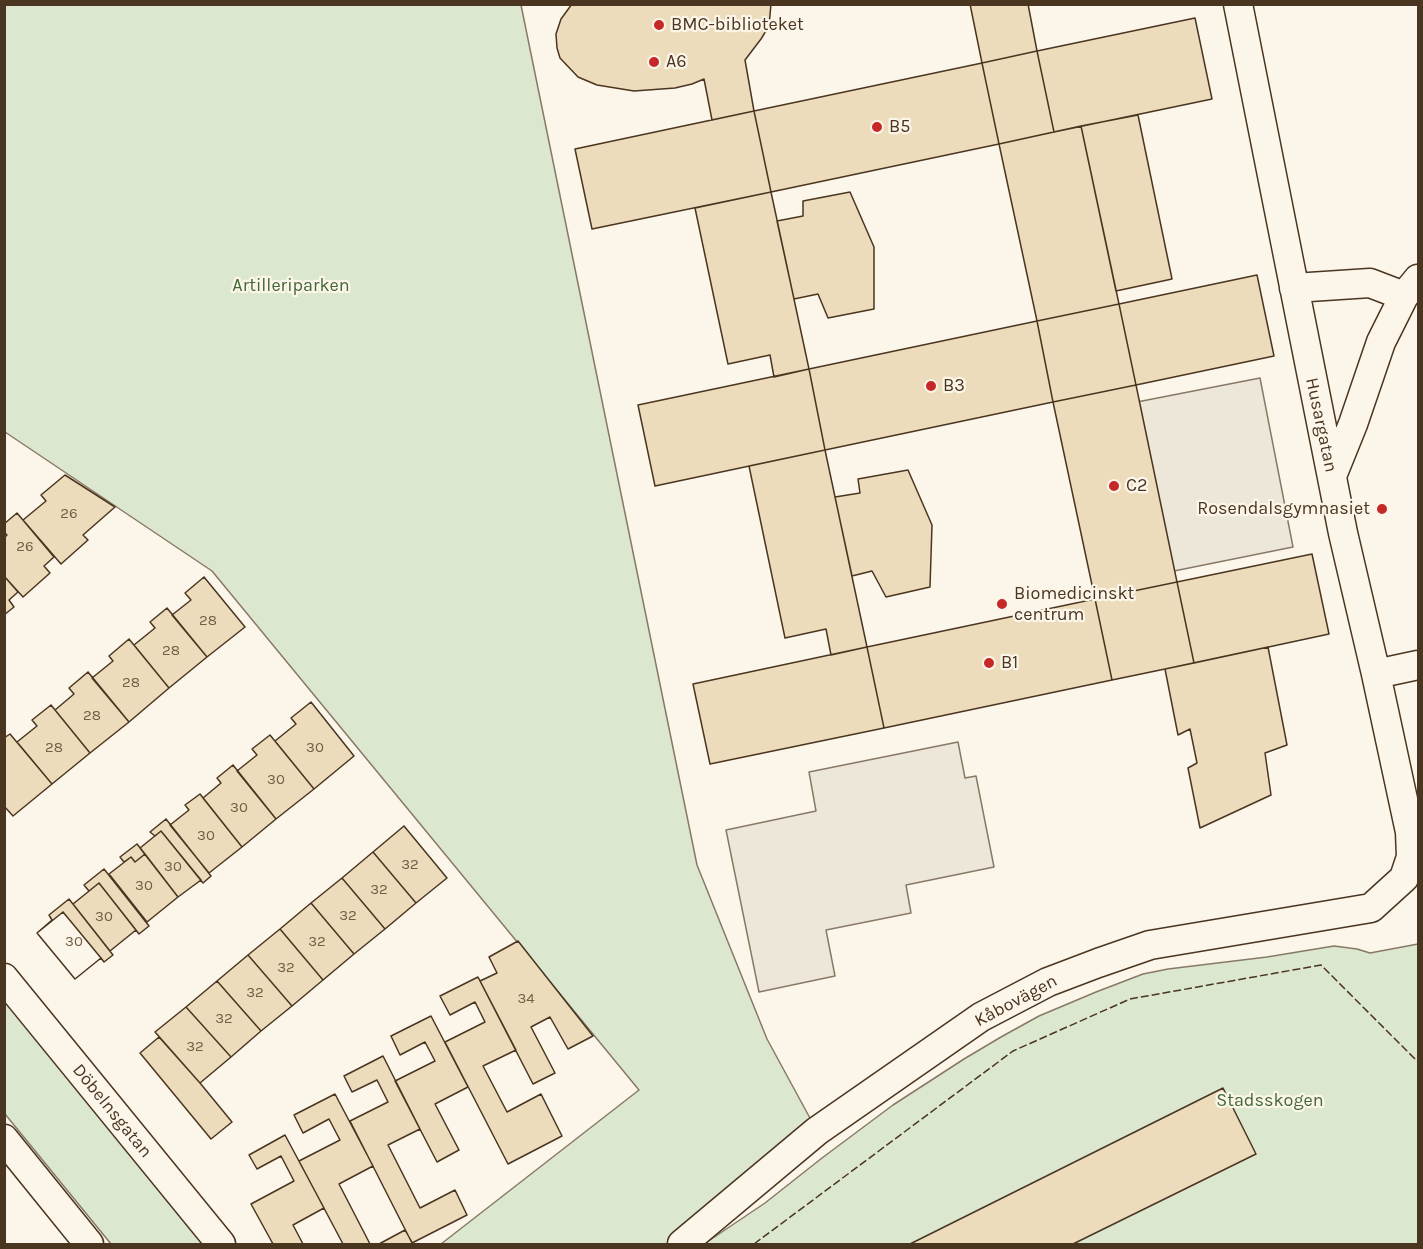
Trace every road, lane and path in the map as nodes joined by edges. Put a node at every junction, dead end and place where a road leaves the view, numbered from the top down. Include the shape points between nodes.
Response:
1 (1238, 4) edge
2 (1411, 287) edge
3 (1294, 288) junction
4 (1332, 476) junction
5 (1419, 665) edge
6 (1376, 674) junction
7 (1404, 878) joint
8 (4, 978) edge
9 (4, 1139) edge
10 (89, 1245) edge
11 (221, 1245) edge
12 (682, 1245) edge

1 - 3 street, Husargatan
2 - 3 street via 1370,283
2 - 4 street via 1381,342
3 - 4 street, Husargatan
4 - 6 street, Husargatan
5 - 6 street
6 - 7 street, Husargatan via 1410,832 1411,857
7 - 12 street, Kåbovägen via 1371,908 1150,945 1048,982 981,1017 817,1131
8 - 11 street, Döbelnsgatan
9 - 10 street

